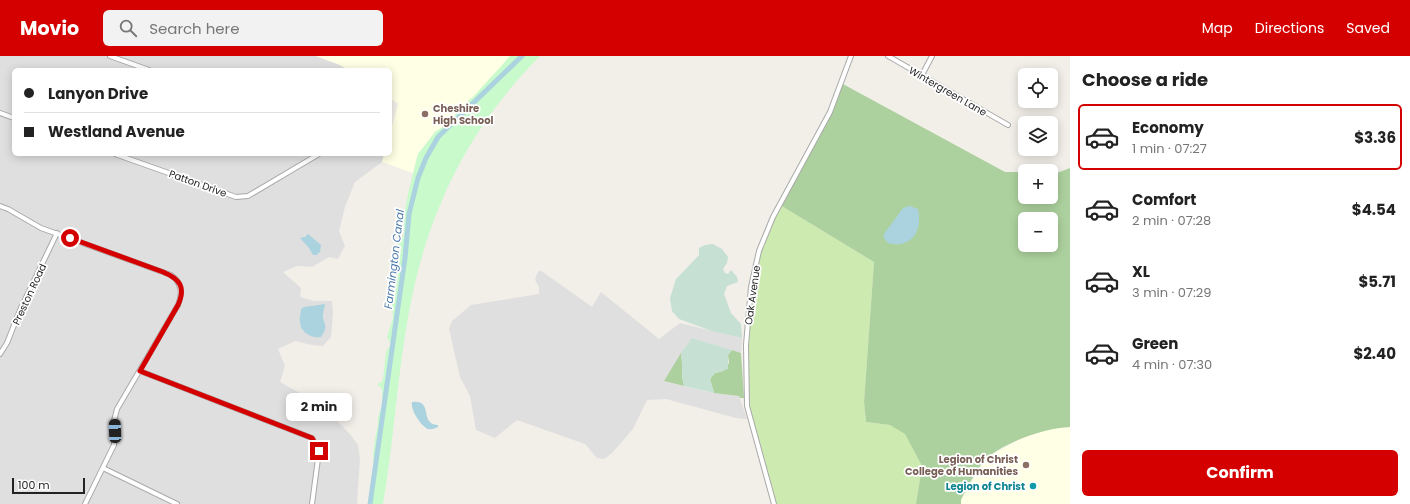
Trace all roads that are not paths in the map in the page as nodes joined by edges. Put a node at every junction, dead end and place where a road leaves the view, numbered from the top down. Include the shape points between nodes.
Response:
1 (110, 56) edge
2 (852, 56) edge
3 (888, 56) edge
4 (932, 56) edge
5 (144, 68) edge
6 (922, 75) junction
7 (0, 113) edge
8 (12, 117) edge
9 (1008, 125) dead end
10 (121, 156) edge
11 (316, 156) edge
12 (0, 206) edge
13 (57, 233) junction
14 (0, 354) edge
15 (140, 371) junction
16 (103, 468) junction
17 (85, 504) edge
18 (177, 504) edge
19 (312, 504) edge
20 (774, 504) edge

1 - 5 street
2 - 20 street, Oak Avenue via 830,112 774,217 759,251 751,287 746,345 747,406
3 - 6 street, Wintergreen Lane
4 - 6 street
6 - 9 street, Wintergreen Lane
7 - 8 street
10 - 11 street, Patton Drive via 236,197 248,196
12 - 13 street via 34,225
13 - 14 street, Preston Road
13 - 15 street via 171,275 180,283 182,294 178,305
15 - 16 street via 117,409 114,445
15 - 19 street via 312,438 319,451
16 - 17 street
16 - 18 street

